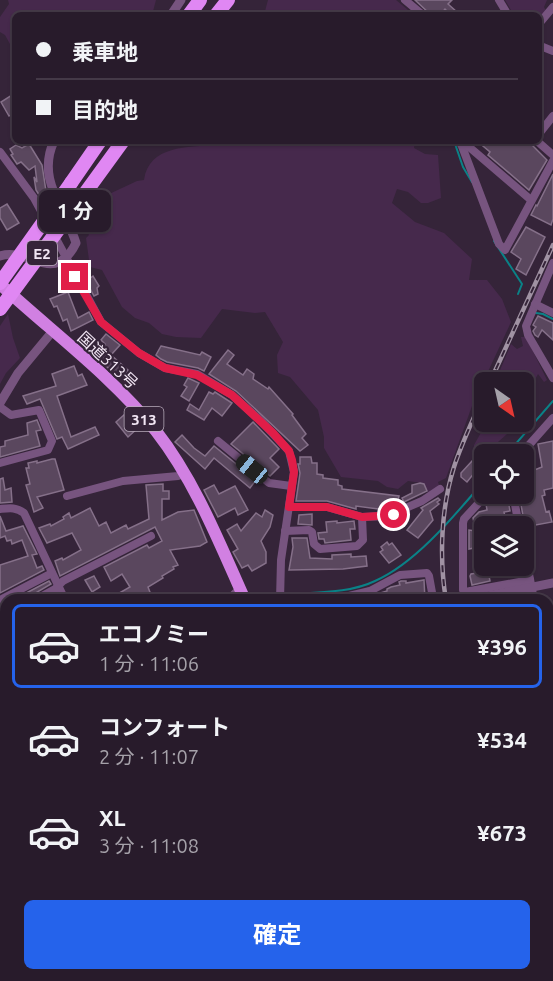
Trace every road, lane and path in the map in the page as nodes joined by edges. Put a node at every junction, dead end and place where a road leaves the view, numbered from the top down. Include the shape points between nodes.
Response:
1 (228, 0) edge
2 (405, 0) edge
3 (553, 7) edge
4 (218, 12) edge
5 (419, 12) edge
6 (542, 20) edge
7 (553, 116) edge
8 (542, 130) edge
9 (53, 144) edge
10 (98, 144) edge
11 (121, 144) edge
12 (461, 144) edge
13 (463, 144) edge
14 (540, 144) edge
15 (0, 152) edge
16 (553, 155) edge
17 (553, 161) edge
18 (531, 200) junction
19 (0, 256) edge
20 (66, 259) junction
21 (553, 263) edge
22 (0, 284) edge
23 (535, 304) junction
24 (0, 309) edge
25 (553, 313) edge
26 (52, 332) junction
27 (553, 378) edge
28 (0, 405) edge
29 (553, 418) edge
30 (218, 441) dead end
31 (530, 444) edge
32 (0, 463) edge
33 (184, 474) junction
34 (291, 486) junction
35 (440, 489) dead end
36 (67, 496) dead end
37 (478, 504) edge
38 (289, 507) junction
39 (0, 509) edge
40 (362, 517) junction
41 (285, 531) junction
42 (151, 536) dead end
43 (52, 573) junction
44 (553, 583) edge
45 (58, 586) junction
46 (532, 590) edge
47 (370, 591) junction
48 (14, 594) edge
49 (45, 594) edge
50 (62, 594) edge
51 (242, 594) edge
52 (280, 594) edge
53 (358, 594) edge
54 (371, 594) edge
55 (432, 594) edge
56 (506, 594) edge

1 - 4 highway
2 - 5 street
3 - 6 street
7 - 8 street
9 - 20 street via 48,165 53,195 76,243
10 - 22 highway, E2, bridge
11 - 24 highway, E2, bridge
12 - 18 street via 505,250
13 - 18 street
14 - 16 street
15 - 20 street via 34,198
17 - 18 street
19 - 20 street via 20,256 47,264
20 - 34 street via 101,322 165,368 197,375 232,395 262,422 289,451 294,472
21 - 23 street
22 - 26 highway, 国道313号 / 313
23 - 25 street
23 - 27 street via 526,326 528,336
26 - 28 street via 18,373
26 - 33 highway, 国道313号 / 313 via 155,430
28 - 32 street via 11,415 39,410 52,441 48,450
29 - 31 street
30 - 34 street via 269,483
33 - 36 street via 123,481
33 - 51 highway, 国道313号 / 313
34 - 38 street
35 - 40 street via 394,515
37 - 46 street via 463,523 463,590
38 - 40 street via 327,507
38 - 41 street
39 - 43 street via 19,509 24,513
40 - 41 street via 363,540 357,546 320,549 309,530
41 - 52 street
42 - 45 street
43 - 45 street
43 - 48 street
44 - 46 street
45 - 49 street
45 - 50 street
46 - 56 street
47 - 53 street
47 - 54 street
47 - 55 street via 400,575 427,573

